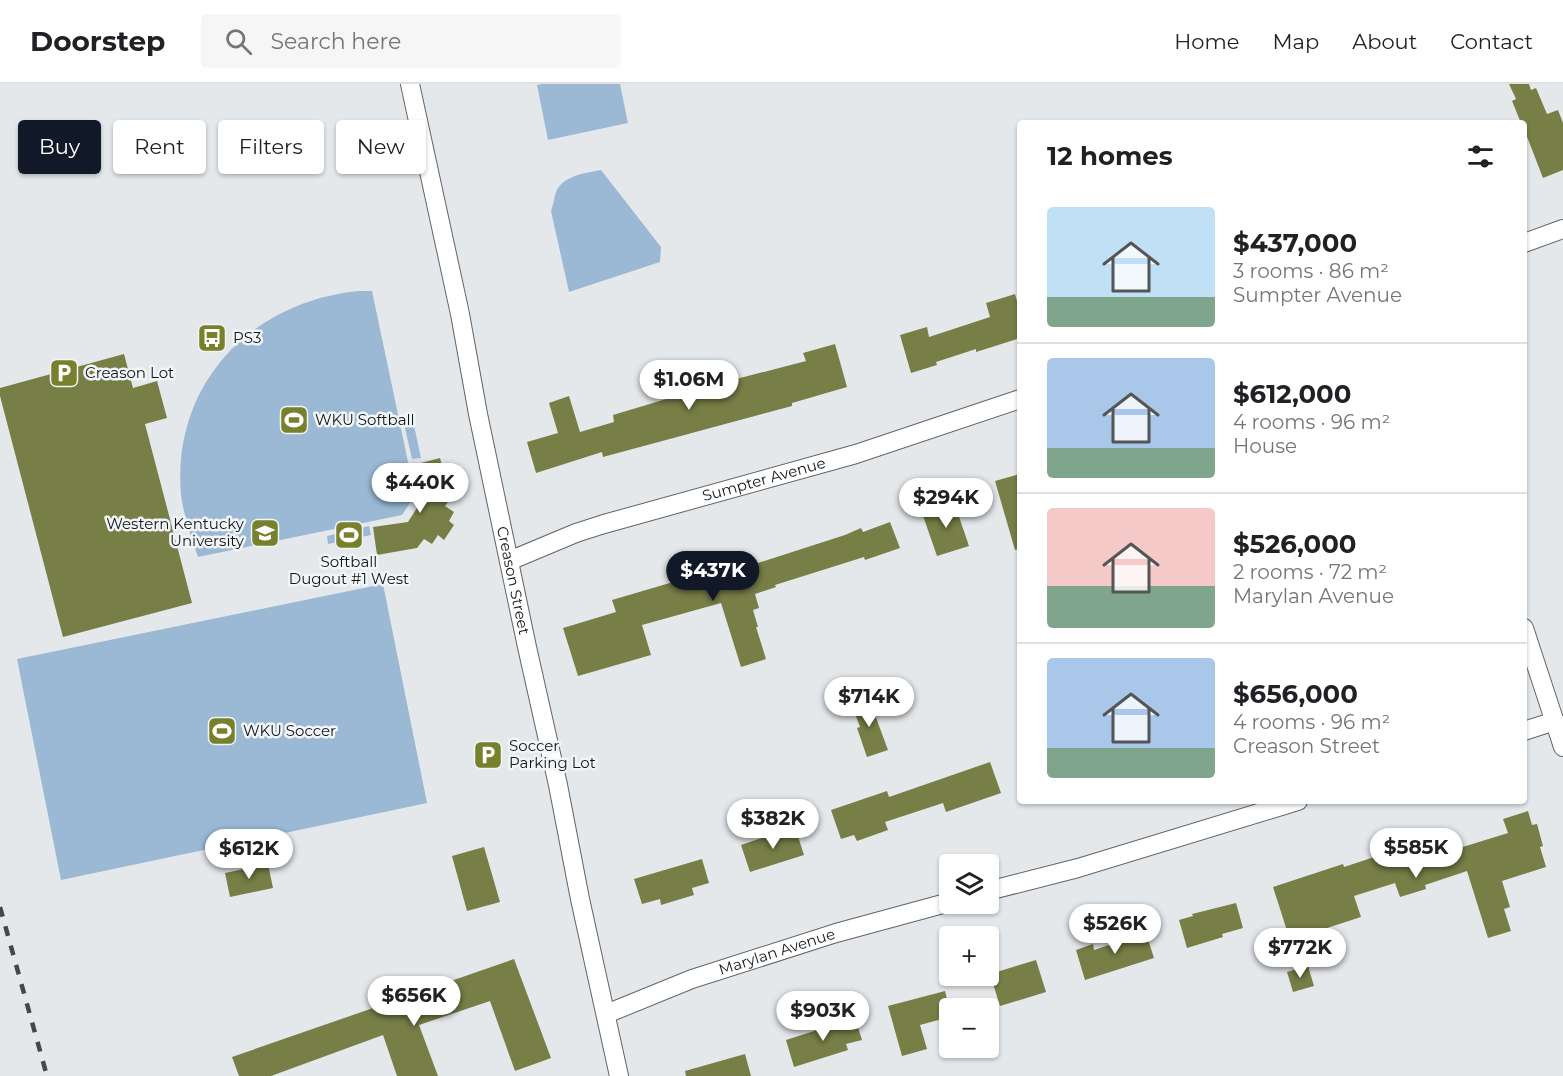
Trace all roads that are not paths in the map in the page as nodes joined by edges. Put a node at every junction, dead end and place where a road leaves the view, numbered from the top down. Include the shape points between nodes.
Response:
1 (410, 84) edge
2 (1563, 229) edge
3 (1527, 242) edge
4 (1017, 400) edge
5 (509, 561) junction
6 (1527, 637) edge
7 (1555, 721) junction
8 (1527, 730) edge
9 (1563, 747) edge
10 (1288, 804) edge
11 (999, 888) edge
12 (939, 905) edge
13 (606, 1014) junction
14 (619, 1076) edge

1 - 5 street, Creason Street
2 - 3 street
4 - 5 street, Sumpter Avenue via 856,454 604,524
5 - 13 street, Creason Street
6 - 7 street
7 - 8 street
7 - 9 street
10 - 11 street
12 - 13 street, Marylan Avenue via 704,976
13 - 14 street, Creason Street

